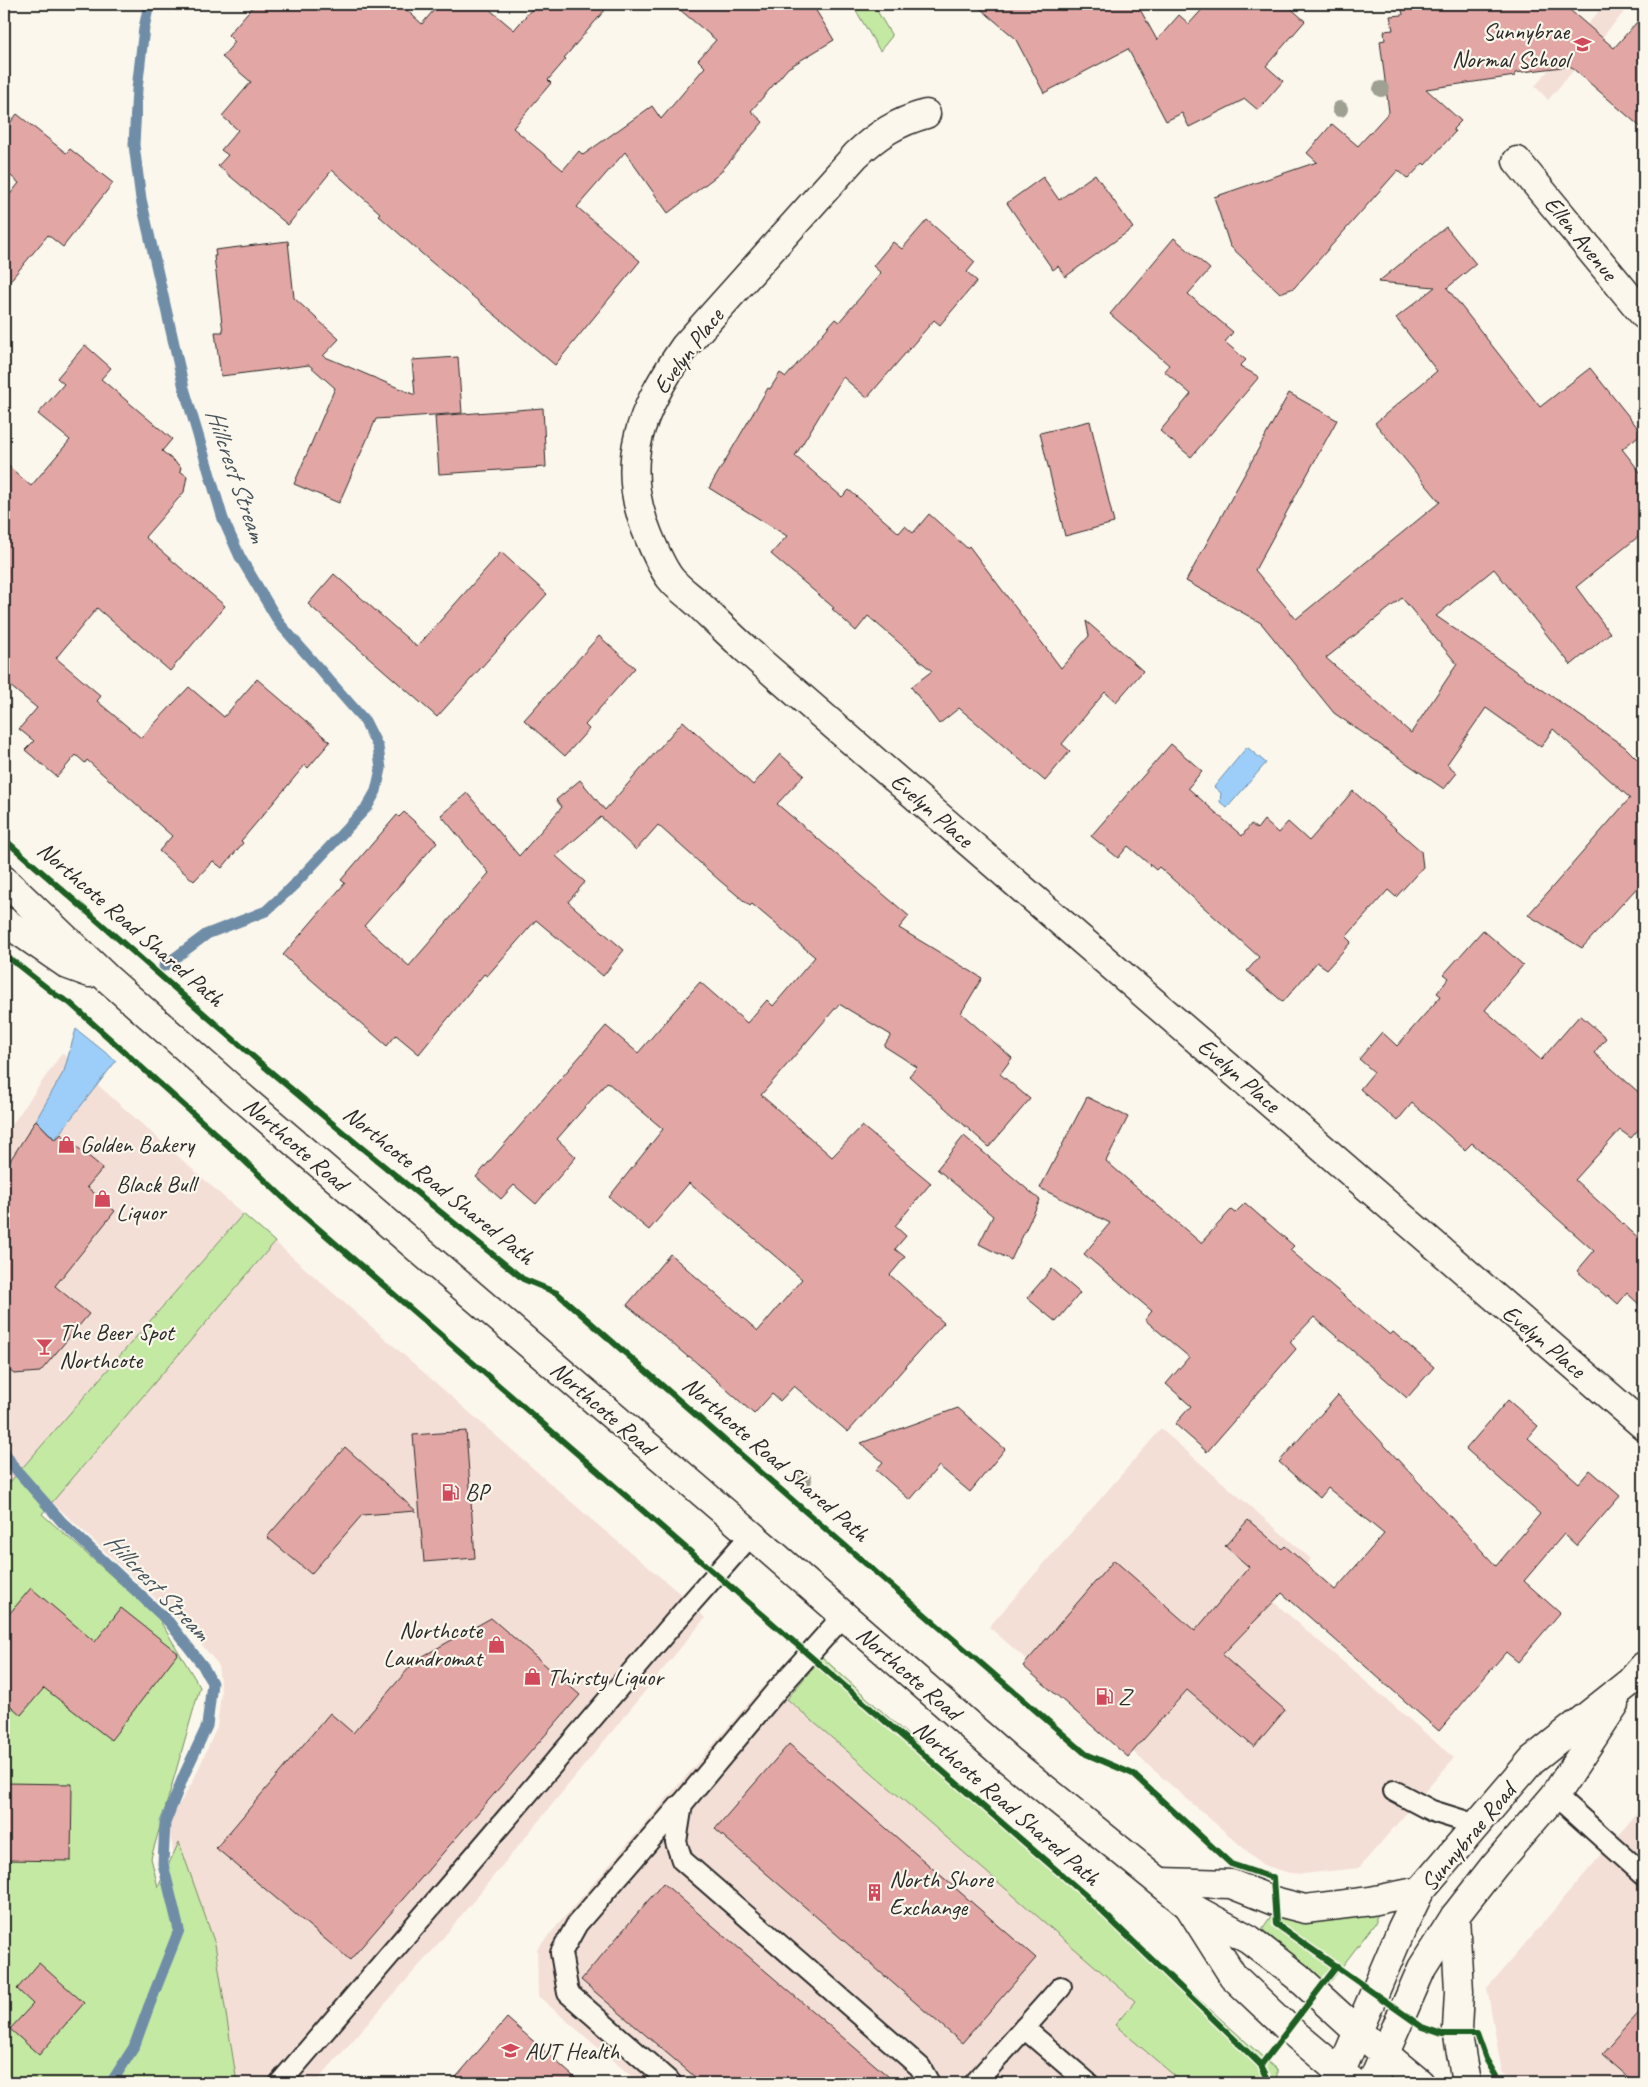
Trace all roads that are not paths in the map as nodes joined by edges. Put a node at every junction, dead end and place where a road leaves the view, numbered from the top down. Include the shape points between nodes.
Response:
1 (926, 114) dead end
2 (1518, 161) dead end
3 (1644, 315) edge
4 (4, 880) edge
5 (6, 922) edge
6 (108, 979) junction
7 (1644, 1426) edge
8 (751, 1536) junction
9 (843, 1616) junction
10 (1637, 1674) edge
11 (1394, 1790) dead end
12 (1555, 1795) junction
13 (682, 1804) junction
14 (1477, 1825) junction
15 (1644, 1875) edge
16 (1161, 1882) junction
17 (1420, 1891) junction
18 (1189, 1906) junction
19 (1455, 1916) junction
20 (1061, 1987) dead end
21 (1024, 2028) junction
22 (1357, 2031) junction
23 (1384, 2052) junction
24 (1343, 2080) edge
25 (280, 2083) edge
26 (671, 2083) edge
27 (929, 2083) edge
28 (975, 2083) edge
29 (1088, 2083) edge
30 (1372, 2083) edge
31 (1420, 2083) edge
32 (1466, 2083) edge

1 - 7 main road, Evelyn Place via 892,126 856,155 684,346 662,379 644,419 634,475 637,500 656,553 671,578 748,651
2 - 3 main road, Ellen Avenue
4 - 6 main road
5 - 6 main road, Northcote Road via 68,965
6 - 8 main road, Northcote Road via 322,1168
8 - 9 main road, Northcote Road
8 - 25 lane
9 - 13 lane
9 - 16 main road, Northcote Road via 1009,1760
10 - 12 main road, Sunnybrae Road
10 - 14 main road, Sunnybrae Road via 1532,1760
11 - 14 lane via 1432,1811
12 - 15 lane
12 - 19 main road, Sunnybrae Road
13 - 26 lane via 577,1924 562,1953 568,1993
13 - 27 lane via 676,1842 682,1860 920,2067
14 - 17 main road, Sunnybrae Road
16 - 17 main road via 1231,1884 1305,1909
16 - 18 main road, Northcote Road
17 - 22 main road, Sunnybrae Road
18 - 22 main road, Northcote Road via 1249,1939 1298,1977
18 - 24 main road, Northcote Road via 1233,1976
19 - 23 main road, Sunnybrae Road via 1422,1968
19 - 32 main road via 1459,1992 1457,2029
20 - 21 lane
21 - 28 lane
21 - 29 lane
22 - 23 main road, Northcote Road
22 - 24 main road, Sunnybrae Road
23 - 30 main road, Sunnybrae Road
23 - 31 main road, Northcote Road

